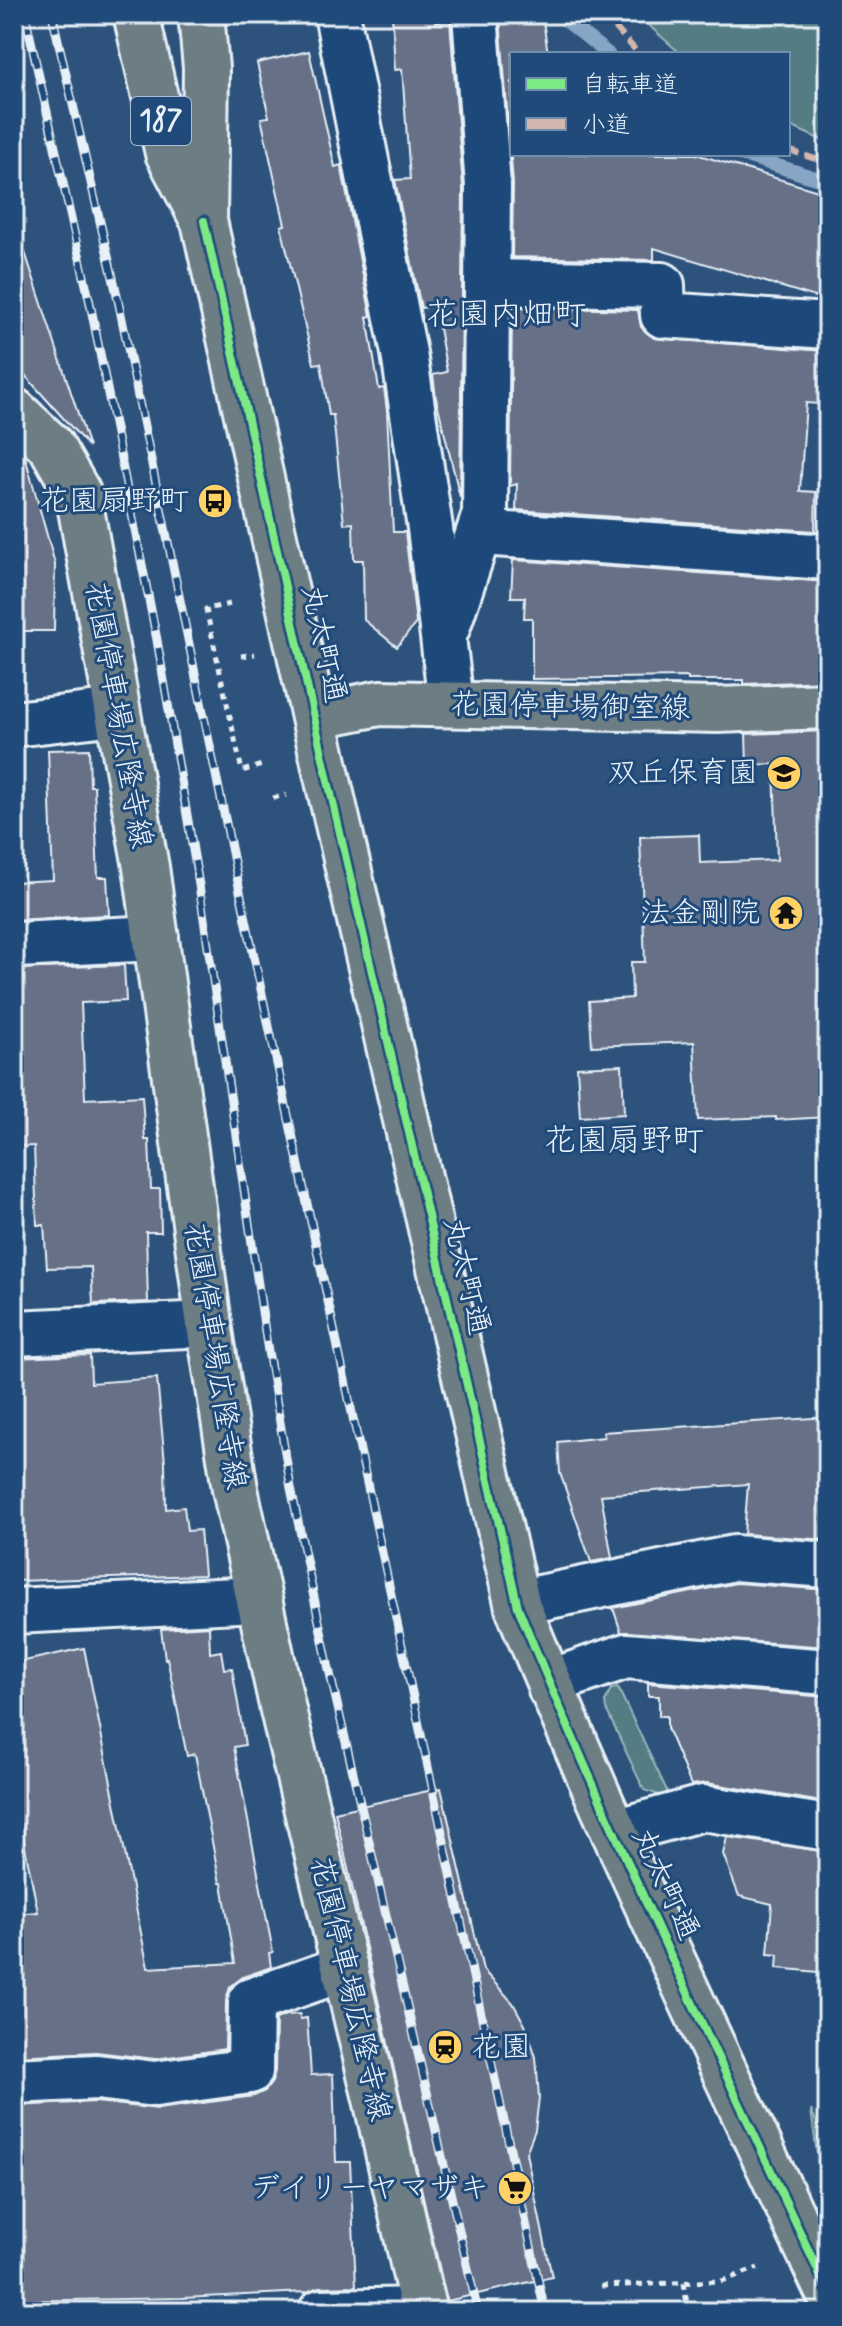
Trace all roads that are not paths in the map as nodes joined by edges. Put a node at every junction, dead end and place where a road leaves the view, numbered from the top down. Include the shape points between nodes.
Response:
1 (136, 14) edge
2 (157, 14) edge
3 (201, 14) edge
4 (337, 14) edge
5 (475, 14) edge
6 (155, 96) junction
7 (204, 221) junction
8 (487, 282) junction
9 (828, 326) edge
10 (14, 411) edge
11 (480, 533) junction
12 (828, 557) edge
13 (443, 638) junction
14 (451, 704) junction
15 (828, 706) edge
16 (116, 712) junction
17 (314, 716) junction
18 (14, 724) edge
19 (156, 938) junction
20 (17, 945) dead end
21 (209, 1324) junction
22 (14, 1333) edge
23 (828, 1565) edge
24 (258, 1599) junction
25 (518, 1607) junction
26 (14, 1611) edge
27 (828, 1672) edge
28 (551, 1689) junction
29 (828, 1828) edge
30 (614, 1832) junction
31 (345, 1968) junction
32 (14, 2081) edge
33 (828, 2292) edge
34 (423, 2311) edge
35 (321, 2312) edge

1 - 6 main road, 丸太町通 / 187
2 - 6 main road
3 - 7 main road, 丸太町通 / 187 via 206,68
4 - 13 street via 404,353
5 - 8 street via 488,186
6 - 7 main road, 丸太町通 / 187 via 168,153
7 - 17 main road, 丸太町通 / 187
8 - 9 street via 662,285 663,315
8 - 11 street via 485,514
10 - 16 main road, 花園停車場広隆寺線 via 51,446 78,493
11 - 12 street
11 - 13 street
13 - 14 street
14 - 15 main road, 花園停車場御室線 via 717,710
14 - 17 main road, 花園停車場御室線 via 380,703
16 - 18 street
16 - 19 main road, 花園停車場広隆寺線
17 - 25 main road, 丸太町通 / 187
19 - 20 street
19 - 21 main road, 花園停車場広隆寺線
21 - 22 street
21 - 24 main road, 花園停車場広隆寺線
23 - 25 street via 734,1558
24 - 26 street
24 - 31 main road, 花園停車場広隆寺線
25 - 28 main road, 丸太町通 / 187
27 - 28 street via 626,1656 568,1676
28 - 30 main road, 丸太町通 / 187
29 - 30 street via 703,1808
30 - 33 main road, 丸太町通 / 187
31 - 32 street via 251,2001 250,2071 155,2084 97,2077
31 - 34 main road, 花園停車場広隆寺線
34 - 35 street

